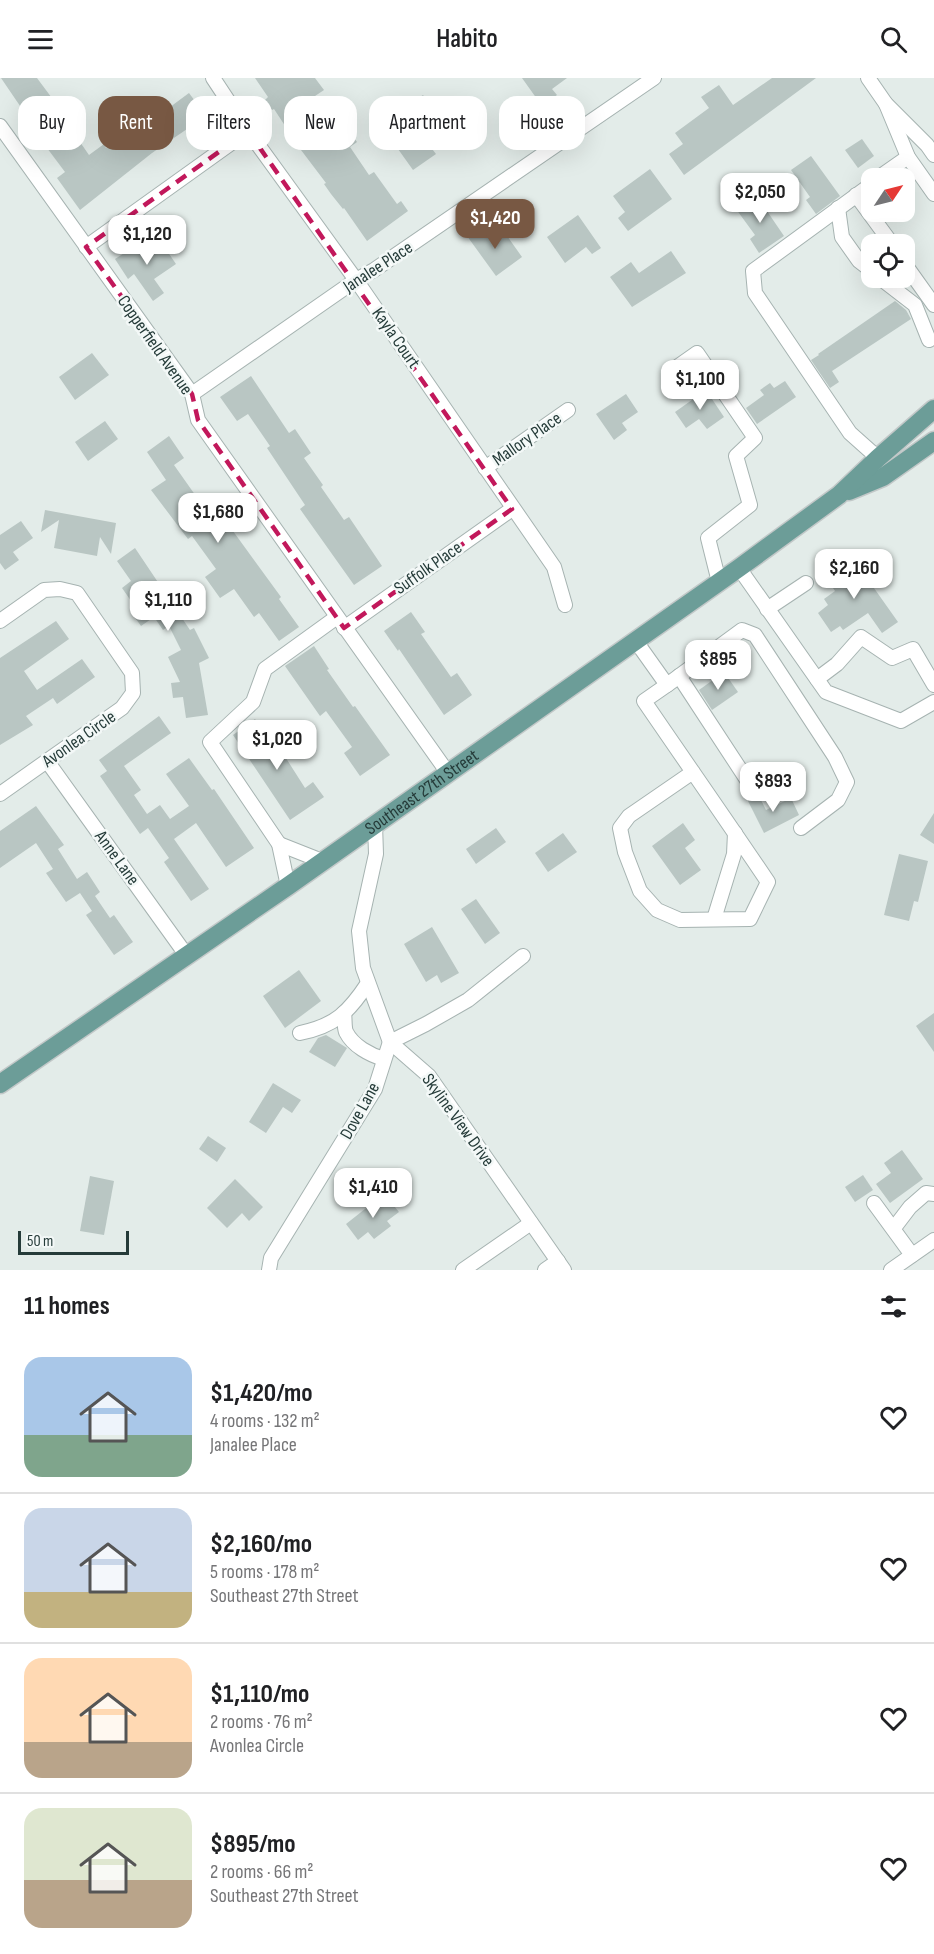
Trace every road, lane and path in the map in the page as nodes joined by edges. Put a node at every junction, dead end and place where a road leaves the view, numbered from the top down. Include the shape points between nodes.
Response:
1 (213, 78) edge
2 (654, 78) edge
3 (868, 78) edge
4 (225, 96) edge
5 (886, 104) junction
6 (0, 126) edge
7 (222, 150) edge
8 (262, 150) edge
9 (934, 155) edge
10 (908, 157) junction
11 (892, 168) edge
12 (861, 192) edge
13 (934, 194) edge
14 (856, 195) junction
15 (838, 208) junction
16 (885, 234) edge
17 (87, 247) junction
18 (861, 263) edge
19 (915, 278) edge
20 (356, 280) junction
21 (893, 288) edge
22 (934, 305) edge
23 (929, 340) dead end
24 (670, 372) dead end
25 (192, 394) junction
26 (934, 409) edge
27 (568, 410) dead end
28 (934, 441) edge
29 (878, 458) junction
30 (485, 468) junction
31 (839, 495) junction
32 (512, 509) junction
33 (739, 568) junction
34 (719, 582) junction
35 (806, 583) dead end
36 (566, 605) dead end
37 (767, 609) junction
38 (0, 621) edge
39 (341, 623) junction
40 (635, 640) junction
41 (817, 679) junction
42 (673, 681) junction
43 (934, 686) edge
44 (934, 702) edge
45 (47, 761) junction
46 (693, 772) junction
47 (448, 773) junction
48 (753, 789) dead end
49 (0, 794) edge
50 (375, 824) junction
51 (801, 828) dead end
52 (735, 833) junction
53 (279, 844) junction
54 (322, 861) junction
55 (288, 886) junction
56 (714, 919) junction
57 (187, 956) junction
58 (524, 956) dead end
59 (368, 983) junction
60 (344, 1013) junction
61 (300, 1033) dead end
62 (390, 1042) junction
63 (384, 1059) junction
64 (0, 1084) edge
65 (934, 1194) edge
66 (874, 1203) dead end
67 (531, 1223) junction
68 (894, 1228) junction
69 (934, 1240) edge
70 (912, 1255) junction
71 (561, 1265) edge
72 (269, 1270) edge
73 (463, 1270) edge
74 (545, 1270) edge
75 (891, 1270) edge

1 - 4 street, Kayla Court
2 - 20 street, Janalee Place
3 - 5 street
5 - 9 street
5 - 10 street
6 - 17 street, Copperfield Avenue
7 - 17 street
8 - 20 street, Kayla Court
10 - 11 street
10 - 13 street
12 - 14 street
14 - 15 street
14 - 16 street
15 - 18 street via 842,237
15 - 29 street via 753,271 755,293 850,433
17 - 25 street, Copperfield Avenue
19 - 22 street
20 - 25 street, Janalee Place
20 - 30 street, Kayla Court
21 - 23 street via 915,305
24 - 34 street via 697,352 755,438 736,456 750,505 708,538
25 - 39 street, Copperfield Avenue via 198,420
26 - 29 main road, Southeast 27th Street
27 - 30 street, Mallory Place
28 - 31 main road, Southeast 27th Street via 883,477
29 - 31 main road, Southeast 27th Street
30 - 32 street, Kayla Court
31 - 33 main road, Southeast 27th Street
32 - 36 street, Kayla Court via 554,567
32 - 39 street, Suffolk Place
33 - 34 main road, Southeast 27th Street
33 - 37 street
34 - 40 main road, Southeast 27th Street
35 - 37 street
37 - 41 street
38 - 45 street, Avonlea Circle via 44,590 77,593 132,673 133,693 122,708
39 - 47 street, Copperfield Avenue
39 - 53 street, Suffolk Place via 264,669 253,702 210,742
40 - 42 street
40 - 47 main road, Southeast 27th Street
41 - 43 street via 861,637 892,657 913,649
41 - 44 street via 826,692 901,721
42 - 46 street via 644,701
42 - 48 street
42 - 51 street via 742,630 755,635 835,757 847,782 837,800
45 - 49 street, Avonlea Circle
45 - 57 street, Anne Lane
46 - 52 street
46 - 56 street via 629,816 620,828 640,891 657,910 680,920
47 - 50 main road, Southeast 27th Street
50 - 54 main road, Southeast 27th Street
50 - 59 street, Skyline View Drive via 376,854 359,931
52 - 56 street via 734,854
52 - 56 street via 768,882 750,919
53 - 54 street
53 - 55 street
54 - 55 main road, Southeast 27th Street
55 - 57 main road, Southeast 27th Street
57 - 64 main road, Southeast 27th Street
58 - 62 street via 468,1000
59 - 60 street
59 - 62 street, Skyline View Drive
60 - 61 street
60 - 63 street via 346,1031 356,1044 372,1056
62 - 63 street, Dove Lane
62 - 67 street, Skyline View Drive via 429,1076
63 - 72 street, Dove Lane via 375,1089 271,1258
65 - 68 street via 926,1193
66 - 68 street
67 - 71 street, Skyline View Drive
67 - 73 street
68 - 70 street
69 - 70 street
70 - 75 street
71 - 74 street

